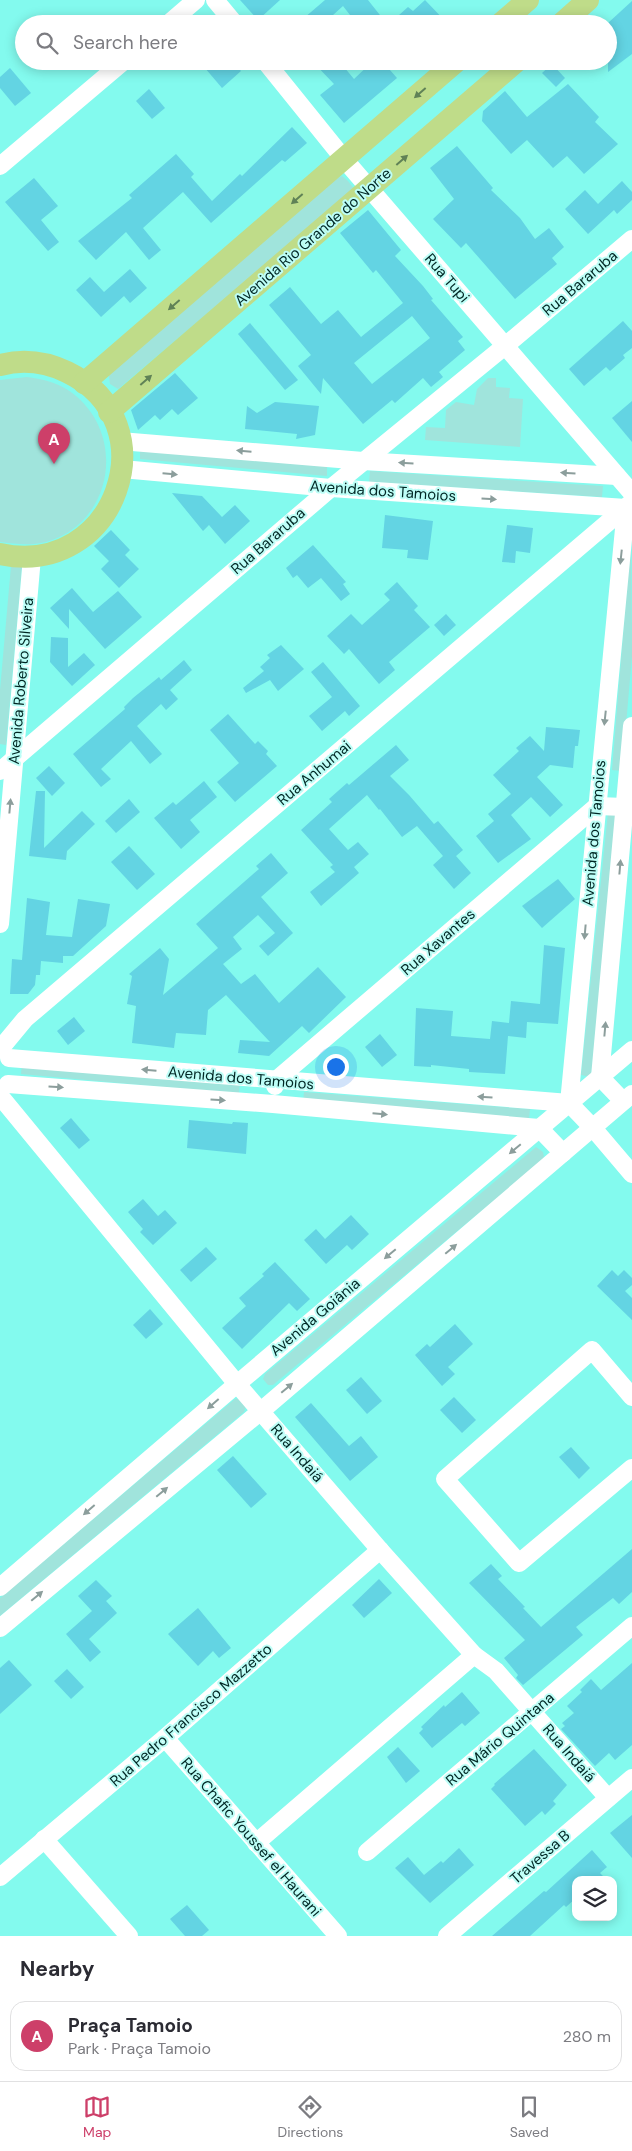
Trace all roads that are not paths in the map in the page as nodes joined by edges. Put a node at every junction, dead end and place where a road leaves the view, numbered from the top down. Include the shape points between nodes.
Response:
1 (196, 0) edge
2 (215, 0) edge
3 (528, 0) edge
4 (588, 0) edge
5 (178, 15) edge
6 (227, 15) edge
7 (510, 15) edge
8 (571, 15) edge
9 (113, 70) edge
10 (272, 70) edge
11 (447, 70) edge
12 (507, 70) edge
13 (344, 159) junction
14 (0, 166) edge
15 (370, 189) junction
16 (632, 239) edge
17 (505, 346) junction
18 (0, 365) edge
19 (84, 383) junction
20 (109, 412) junction
21 (120, 441) junction
22 (363, 461) junction
23 (122, 469) junction
24 (617, 476) junction
25 (331, 488) junction
26 (630, 501) edge
27 (32, 557) junction
28 (0, 559) edge
29 (632, 726) edge
30 (15, 758) junction
31 (0, 771) edge
32 (597, 806) junction
33 (625, 807) junction
34 (0, 924) edge
35 (632, 1050) edge
36 (3, 1052) edge
37 (600, 1077) junction
38 (275, 1080) junction
39 (3, 1090) edge
40 (628, 1098) edge
41 (569, 1103) junction
42 (273, 1104) junction
43 (539, 1128) junction
44 (593, 1128) junction
45 (563, 1154) junction
46 (632, 1174) edge
47 (237, 1384) junction
48 (632, 1397) edge
49 (261, 1411) junction
50 (632, 1468) edge
51 (380, 1550) junction
52 (0, 1586) edge
53 (632, 1626) edge
54 (0, 1628) edge
55 (474, 1655) junction
56 (532, 1711) junction
57 (165, 1738) junction
58 (632, 1778) edge
59 (608, 1798) junction
60 (44, 1839) junction
61 (256, 1843) junction
62 (367, 1852) dead end
63 (0, 1877) edge
64 (129, 1936) edge
65 (338, 1936) edge
66 (447, 1936) edge

1 - 5 street
2 - 6 street
3 - 7 main road
4 - 8 main road
9 - 14 street
10 - 13 street, Rua Tupi
11 -> 13 main road
15 -> 12 main road, Avenida Rio Grande do Norte
13 - 15 street, Rua Tupi
13 -> 19 main road
15 - 17 street, Rua Tupi
20 -> 15 main road, Avenida Rio Grande do Norte
16 - 17 street, Rua Bararuba
17 - 22 street, Rua Bararuba
17 - 24 street, Rua Tupi
18 - 19 main road via 19,362 47,365
19 - 20 main road
20 - 21 main road
22 -> 21 street, Avenida dos Tamoios
21 - 23 main road
24 -> 22 street, Avenida dos Tamoios
22 - 25 street, Rua Bararuba
23 -> 25 street, Avenida dos Tamoios
23 - 27 main road via 117,492 93,530 54,553
24 - 26 street, Rua Tupi
25 -> 26 street, Avenida dos Tamoios
25 - 30 street, Rua Bararuba
26 -> 32 street, Avenida dos Tamoios
26 - 36 street, Rua Anhumai via 25,1019
27 - 28 main road
27 - 30 street, Avenida Roberto Silveira
29 - 33 street, Avenida dos Tamoios
30 - 31 street, Rua Bararuba
34 -> 30 street, Avenida Roberto Silveira
32 - 33 street
32 - 38 street, Rua Xavantes
32 -> 41 street, Avenida dos Tamoios
37 -> 33 street, Avenida dos Tamoios
35 - 37 street, Avenida Goiânia
38 -> 36 street, Avenida dos Tamoios
36 - 39 street via 12,1071
37 - 40 street
37 - 41 street, Avenida Goiânia
41 -> 38 street, Avenida dos Tamoios
38 - 42 street
39 -> 42 street, Avenida dos Tamoios
39 - 47 street, Rua Indaiá
40 - 44 street
41 - 43 street, Avenida Goiânia
41 - 44 street
42 -> 43 street, Avenida dos Tamoios
43 - 45 street
43 -> 47 street, Avenida Goiânia
44 - 45 street
44 - 46 street
49 -> 45 street
47 - 49 street, Rua Indaiá
47 -> 52 street, Avenida Goiânia
48 - 50 street via 592,1350 445,1479 519,1563
49 - 51 street, Rua Indaiá
54 -> 49 street
51 - 55 street, Rua Indaiá
51 - 57 street, Rua Pedro Francisco Mazzetto
53 - 56 street, Rua Mário Quintana
55 - 56 street, Rua Indaiá via 496,1671
55 - 61 street
56 - 59 street, Rua Indaiá
56 - 62 street, Rua Mário Quintana
57 - 60 street, Rua Pedro Francisco Mazzetto
57 - 61 street, Rua Chafic Youssef el Haurani
58 - 59 street, Travessa B
59 - 66 street, Travessa B
60 - 63 street, Rua Pedro Francisco Mazzetto
60 - 64 street
61 - 65 street, Rua Chafic Youssef el Haurani

